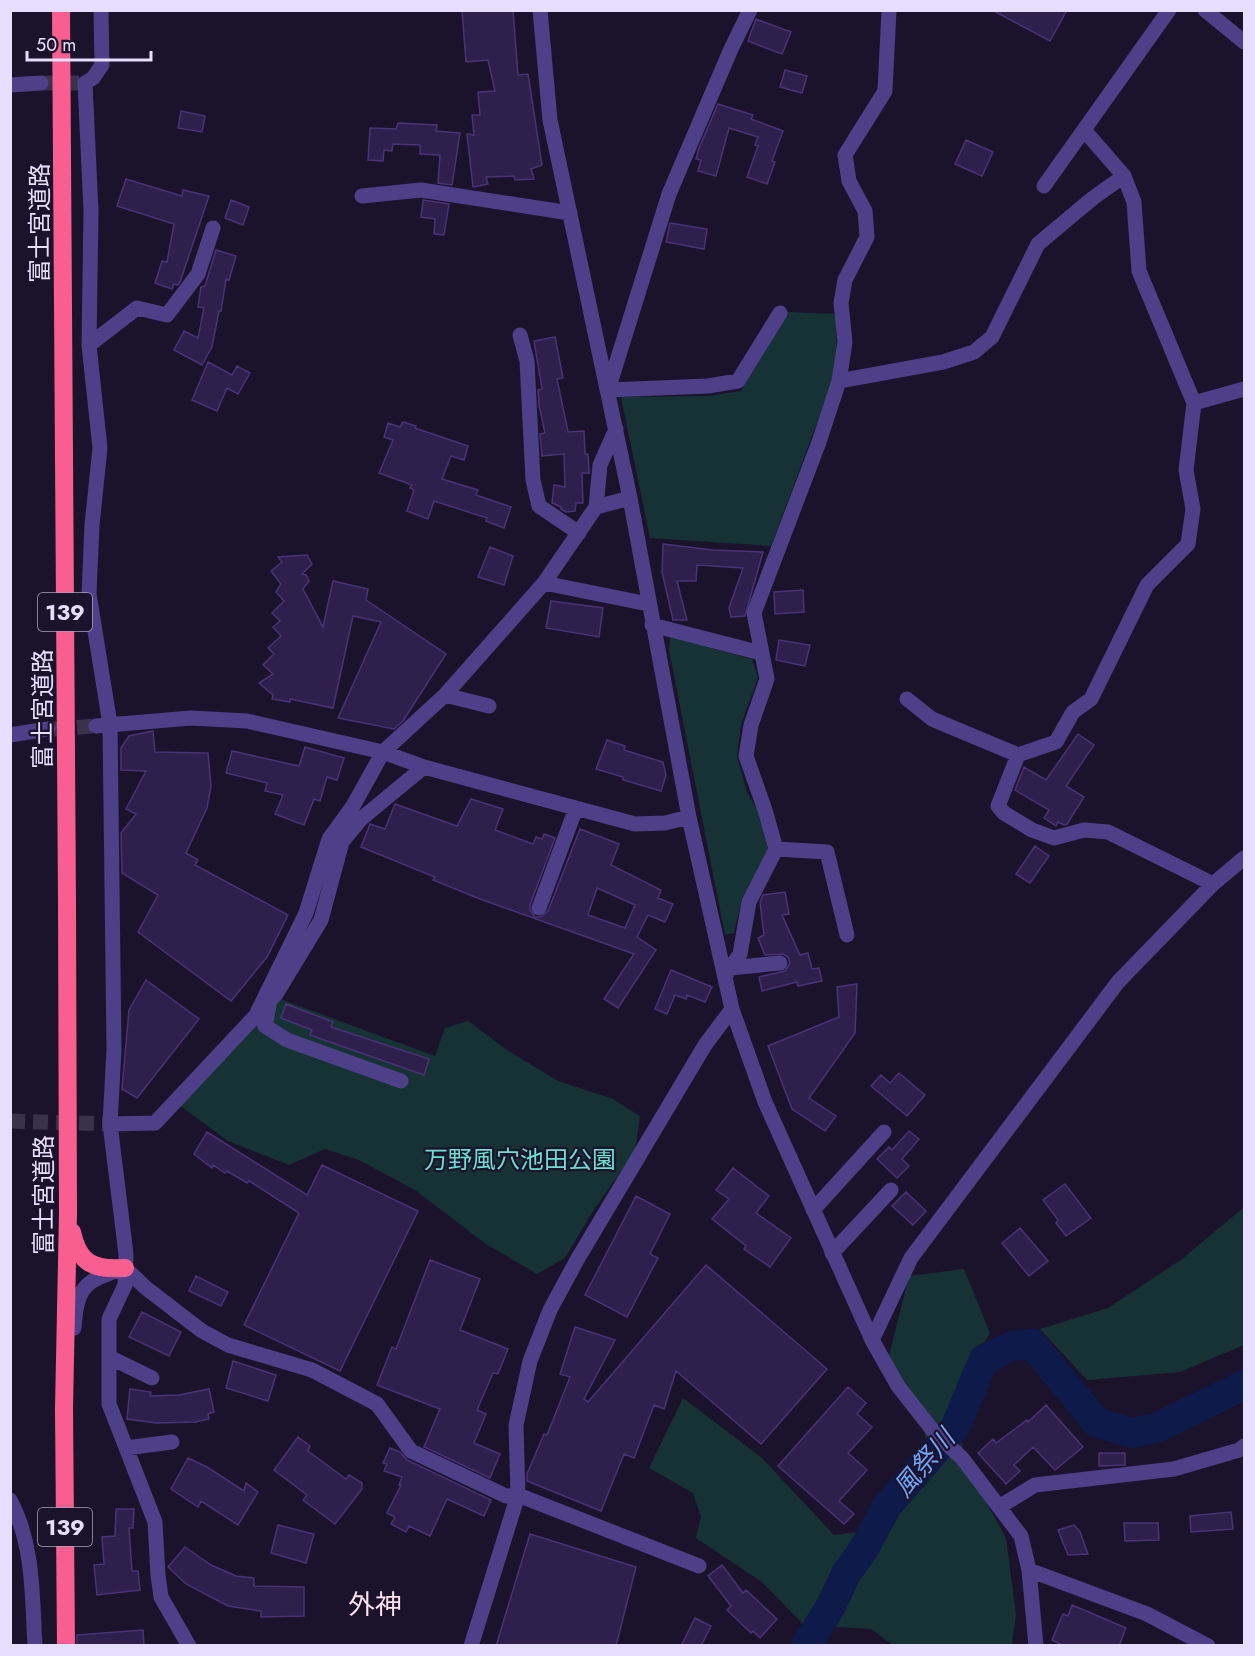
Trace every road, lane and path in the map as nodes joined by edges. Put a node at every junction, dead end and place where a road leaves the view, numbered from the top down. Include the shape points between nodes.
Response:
1 (61, 10) edge
2 (101, 10) edge
3 (540, 10) edge
4 (750, 10) edge
5 (889, 10) edge
6 (1169, 10) edge
7 (1205, 10) edge
8 (1245, 42) edge
9 (41, 83) tunnel mouth
10 (10, 85) edge
11 (1084, 130) junction
12 (1124, 176) junction
13 (1044, 186) dead end
14 (362, 196) dead end
15 (570, 213) junction
16 (213, 228) dead end
17 (780, 313) dead end
18 (520, 335) dead end
19 (89, 345) junction
20 (839, 381) junction
21 (1245, 389) edge
22 (608, 390) junction
23 (1194, 403) junction
24 (616, 429) junction
25 (630, 498) junction
26 (596, 507) junction
27 (579, 533) junction
28 (544, 583) junction
29 (648, 604) junction
30 (652, 625) junction
31 (761, 653) junction
32 (445, 695) junction
33 (907, 699) dead end
34 (489, 706) dead end
35 (103, 725) junction
36 (48, 729) tunnel mouth
37 (10, 735) edge
38 (383, 752) junction
39 (1018, 755) junction
40 (424, 767) junction
41 (576, 808) junction
42 (689, 817) junction
43 (776, 849) junction
44 (1245, 858) edge
45 (1213, 884) junction
46 (539, 908) dead end
47 (848, 935) dead end
48 (780, 963) dead end
49 (727, 972) junction
50 (270, 1000) junction
51 (732, 1009) junction
52 (254, 1018) junction
53 (401, 1081) dead end
54 (110, 1124) junction
55 (884, 1132) dead end
56 (891, 1190) dead end
57 (813, 1210) junction
58 (68, 1213) junction
59 (832, 1253) junction
60 (125, 1268) junction
61 (872, 1340) junction
62 (109, 1357) junction
63 (152, 1378) dead end
64 (64, 1408) junction
65 (172, 1442) dead end
66 (1245, 1446) edge
67 (126, 1448) junction
68 (518, 1495) junction
69 (10, 1500) edge
70 (999, 1507) junction
71 (699, 1566) dead end
72 (1029, 1570) junction
73 (1203, 1645) edge
74 (35, 1646) edge
75 (66, 1646) edge
76 (189, 1646) edge
77 (471, 1646) edge
78 (1036, 1646) edge

1 - 58 highway, 富士宮道路 / 139
2 - 19 street via 102,65 85,83 91,211
3 - 15 street via 550,120
4 - 22 street via 669,194
5 - 20 street via 885,91 845,155 849,181 865,211 867,237 845,280 841,303 845,342
6 - 11 street
7 - 8 street
9 - 10 street
11 - 12 street
11 - 13 street
12 - 20 street via 1038,244 992,337 974,352 943,362
12 - 23 street via 1134,202 1139,271
14 - 15 street via 421,190
15 - 22 street
16 - 19 street via 198,274 167,315 137,308
17 - 22 street via 738,381
18 - 27 street via 527,361 533,480 539,506
19 - 35 street via 100,448 89,594
20 - 31 street via 754,613
21 - 23 street
22 - 24 street
23 - 39 street via 1186,470 1194,509 1188,544 1147,585 1091,699 1073,712 1056,742
24 - 25 street
24 - 26 street via 600,465
25 - 26 street
25 - 29 street
26 - 27 street
27 - 28 street
28 - 29 street
28 - 32 street
29 - 30 street
30 - 31 street
30 - 42 street
31 - 43 street via 767,679 751,725 746,756
32 - 34 street
32 - 38 street
33 - 39 street via 932,719
35 - 38 street via 191,718 247,721
35 - 54 street via 114,1050
36 - 37 street
38 - 40 street
38 - 52 street via 329,839 306,914
39 - 45 street via 998,806 1004,813 1054,838 1084,830 1108,832
40 - 41 street
40 - 50 street via 361,819 342,843 321,920
41 - 42 street via 635,824
41 - 46 street
42 - 49 street
43 - 47 street via 827,852
43 - 49 street via 749,902 740,954
44 - 45 street
45 - 61 street via 1118,982 911,1258
48 - 49 street
49 - 51 street
50 - 52 street
50 - 53 street via 265,1026 287,1040
51 - 57 street via 765,1102
51 - 68 street via 705,1045 550,1310 530,1361 516,1425
52 - 54 street via 155,1123
54 - 60 street
55 - 57 street
56 - 59 street
57 - 59 street
58 - 60 highway via 79,1255 98,1267
58 - 64 highway, 富士宮道路 / 139
59 - 61 street
60 - 62 street via 125,1285 109,1319
60 - 64 street via 93,1278 75,1305 70,1383
60 - 68 street via 202,1332 312,1370 376,1404 411,1451 506,1496
61 - 70 street via 898,1386
62 - 63 street
62 - 67 street via 109,1404
64 - 75 highway, 139
65 - 67 street
66 - 70 street via 1174,1469 1035,1485
67 - 76 street via 155,1522 162,1597
68 - 71 street
68 - 77 street
69 - 74 street via 26,1543
70 - 72 street via 1021,1536
72 - 73 street via 1147,1614
72 - 78 street

